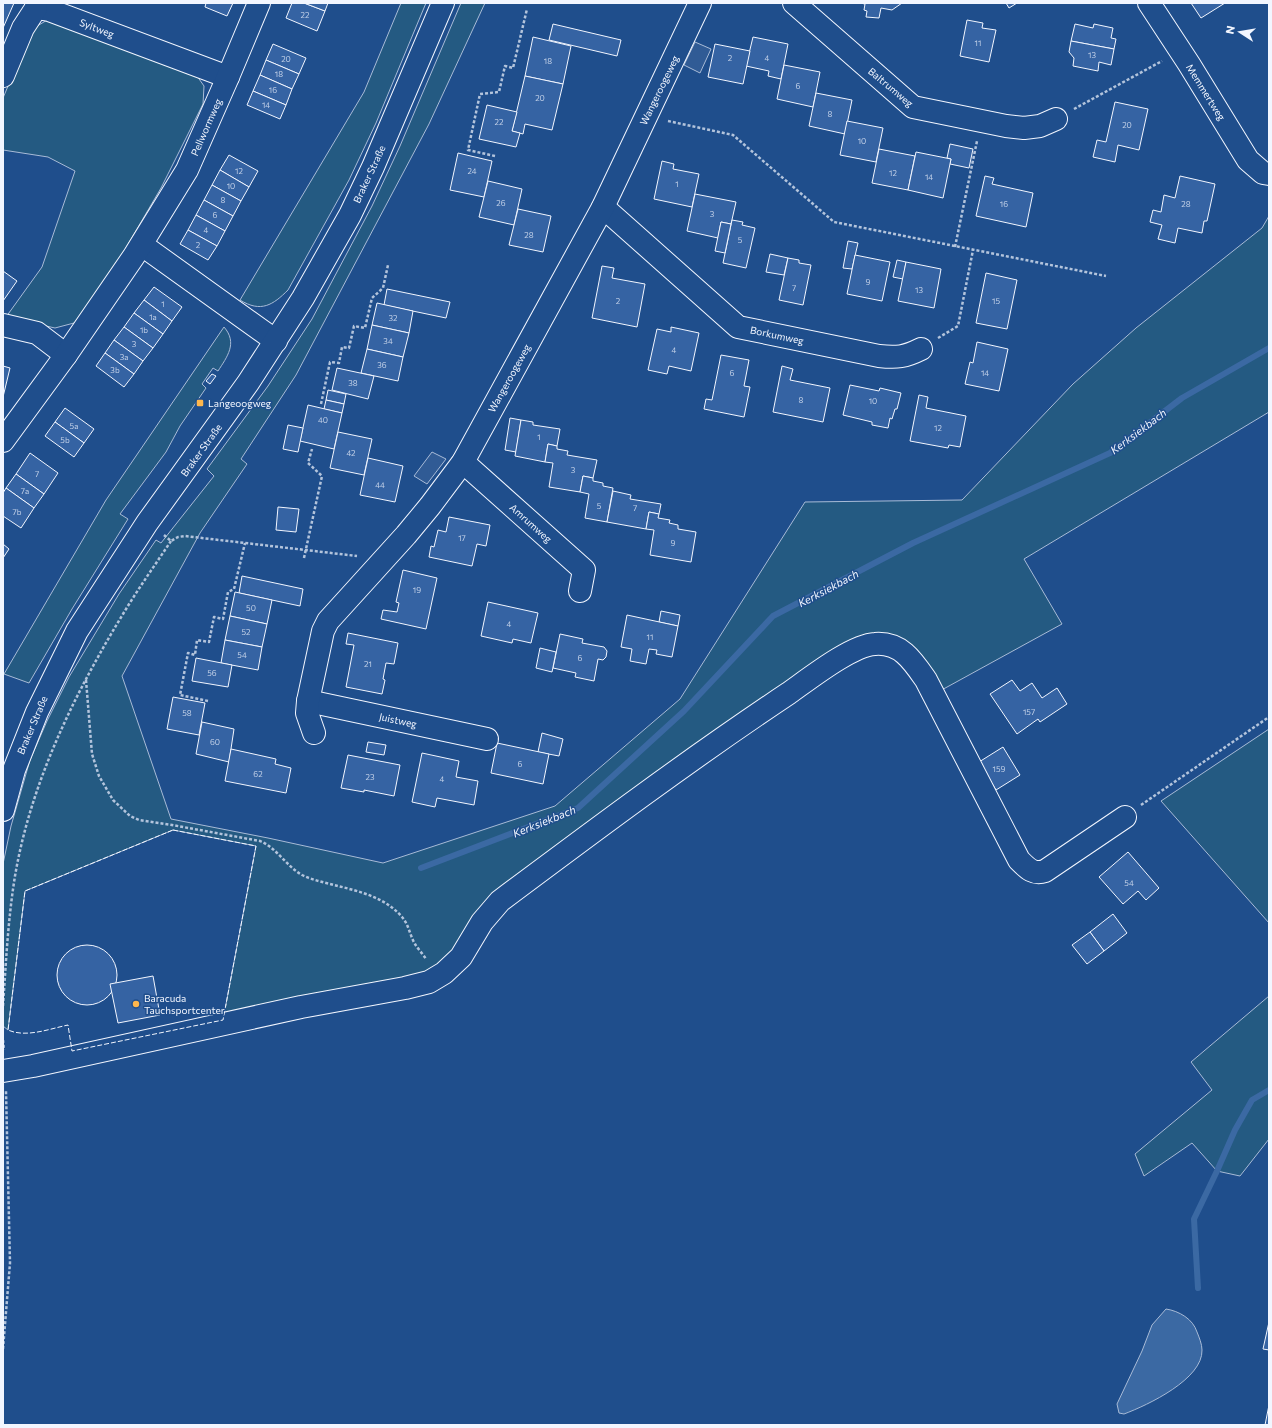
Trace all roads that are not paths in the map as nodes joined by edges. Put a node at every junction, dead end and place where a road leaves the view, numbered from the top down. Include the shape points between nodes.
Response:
1 (259, 3) edge
2 (443, 3) edge
3 (700, 3) edge
4 (794, 3) edge
5 (1149, 3) edge
6 (36, 5) edge
7 (3, 76) edge
8 (228, 78) junction
9 (1056, 119) road end
10 (1269, 174) edge
11 (603, 207) junction
12 (142, 245) junction
13 (3, 325) edge
14 (276, 341) junction
15 (921, 349) road end
16 (66, 355) junction
17 (3, 441) edge
18 (462, 462) junction
19 (580, 591) dead end
20 (308, 701) junction
21 (314, 733) dead end
22 (487, 739) dead end
23 (3, 810) edge
24 (1125, 817) road end
25 (4, 1071) edge

1 - 8 street, Pellwormweg
2 - 14 street, Braker Straße via 391,127 350,215
3 - 11 street, Wangeroogeweg
4 - 9 street, Baltrumweg via 913,107 1024,128 1040,126
5 - 10 street, Memmertweg via 1248,160 1263,173
6 - 7 street, Syltweg via 23,28
6 - 8 street, Syltweg
8 - 12 street, Pellwormweg via 187,170
11 - 15 street, Borkumweg via 738,327 894,358
11 - 18 street, Wangeroogeweg
12 - 14 street
12 - 16 street
13 - 16 street via 37,333
14 - 23 street, Braker Straße via 147,523 77,631 37,712 14,770
16 - 17 street
18 - 19 street, Amrumweg via 584,570
18 - 20 street, Wangeroogeweg via 430,506 328,621 323,631
20 - 21 street, Wangeroogeweg via 307,713
20 - 22 street, Juistweg
24 - 25 street via 1046,871 1033,872 1026,868 1019,860 926,680 912,659 898,649 874,644 858,648 718,740 500,901 482,922 460,957 444,973 429,982

